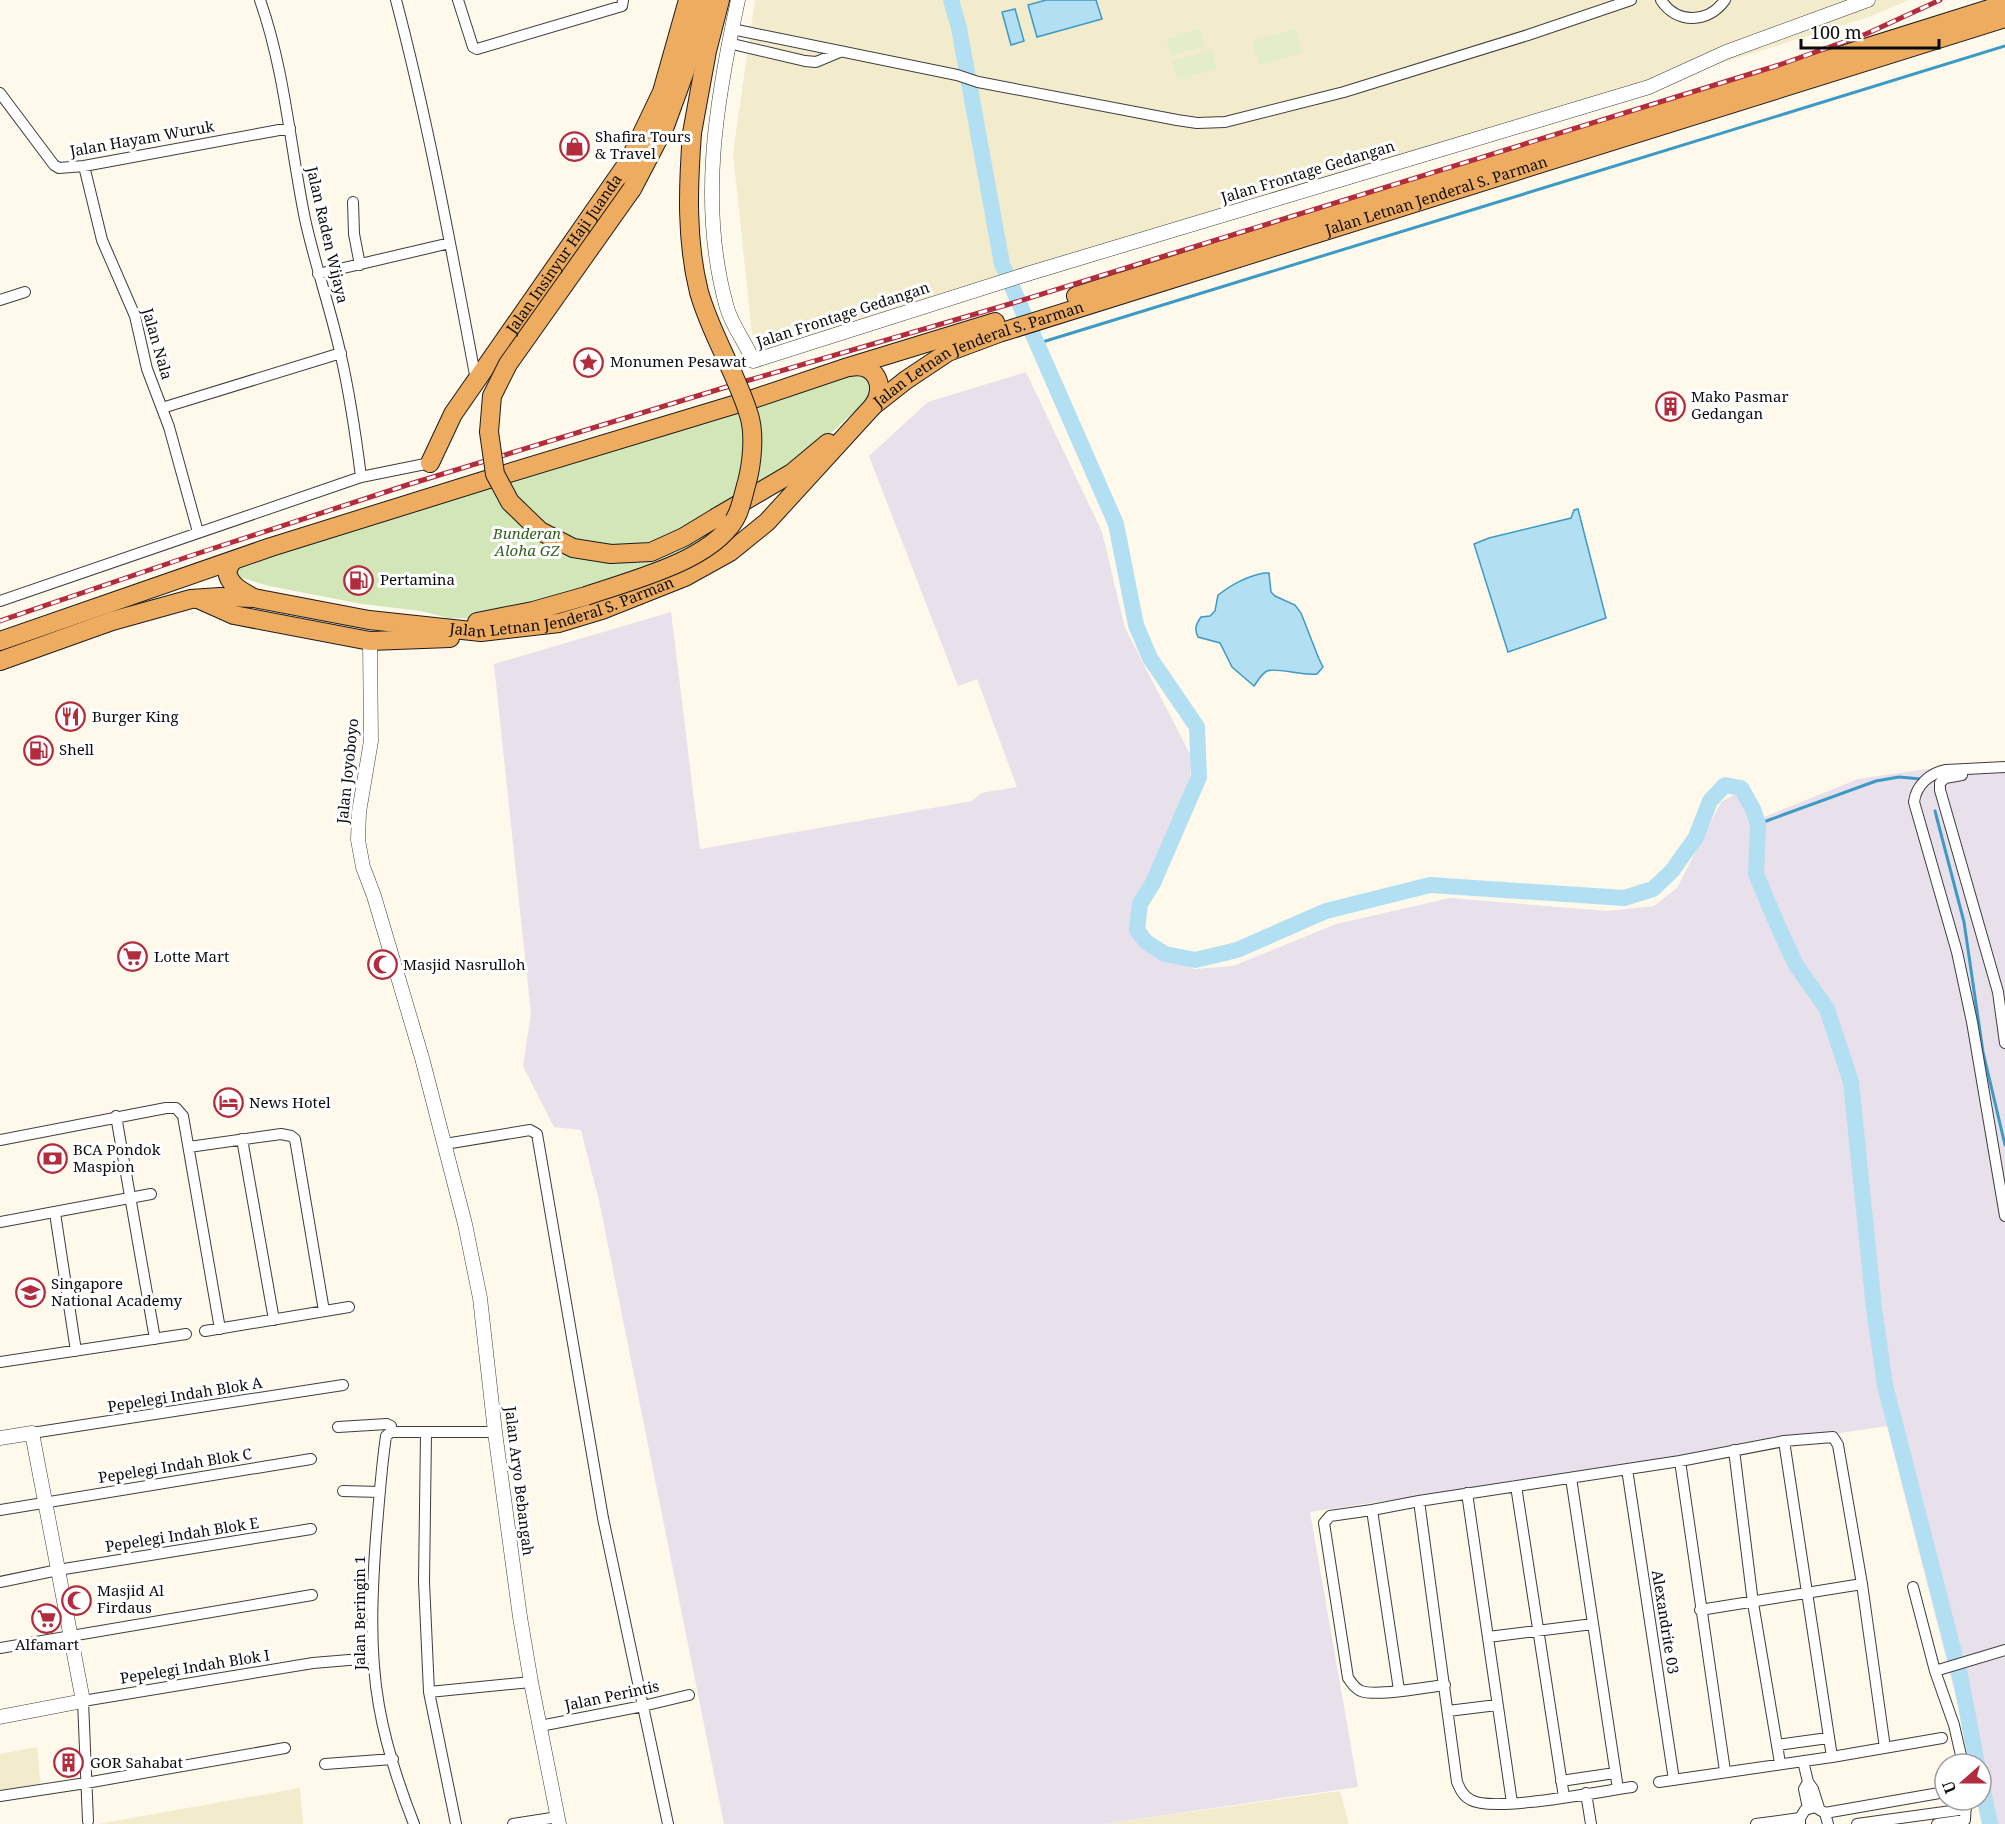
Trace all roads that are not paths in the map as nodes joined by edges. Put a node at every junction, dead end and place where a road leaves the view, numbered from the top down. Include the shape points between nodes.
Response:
1 (260, 0) edge
2 (396, 0) edge
3 (458, 0) edge
4 (623, 0) edge
5 (688, 0) edge
6 (704, 0) edge
7 (720, 0) edge
8 (738, 0) edge
9 (1631, 0) edge
10 (1661, 0) edge
11 (1725, 0) edge
12 (1868, 0) edge
13 (2005, 4) edge
14 (2005, 18) edge
15 (732, 29) junction
16 (728, 43) junction
17 (840, 52) junction
18 (0, 93) edge
19 (290, 128) junction
20 (84, 166) junction
21 (353, 202) dead end
22 (450, 243) junction
23 (360, 265) junction
24 (318, 274) junction
25 (25, 292) dead end
26 (0, 300) edge
27 (1036, 315) junction
28 (1016, 322) junction
29 (341, 353) junction
30 (848, 367) junction
31 (476, 381) junction
32 (162, 408) junction
33 (869, 410) junction
34 (430, 463) joint
35 (362, 477) junction
36 (198, 532) junction
37 (232, 561) junction
38 (187, 576) junction
39 (254, 598) junction
40 (194, 599) junction
41 (0, 601) edge
42 (447, 628) junction
43 (481, 632) junction
44 (0, 640) edge
45 (370, 641) junction
46 (0, 662) edge
47 (2005, 767) edge
48 (2005, 774) edge
49 (2005, 1043) edge
50 (116, 1116) junction
51 (242, 1139) junction
52 (0, 1140) edge
53 (445, 1144) junction
54 (189, 1147) junction
55 (151, 1194) dead end
56 (131, 1198) junction
57 (55, 1213) junction
58 (2005, 1216) edge
59 (0, 1222) edge
60 (349, 1307) dead end
61 (324, 1311) junction
62 (274, 1320) junction
63 (220, 1329) junction
64 (205, 1331) dead end
65 (186, 1334) dead end
66 (155, 1339) junction
67 (76, 1351) junction
68 (0, 1362) edge
69 (343, 1385) dead end
70 (338, 1427) dead end
71 (495, 1432) junction
72 (32, 1433) junction
73 (389, 1433) junction
74 (426, 1434) junction
75 (0, 1438) edge
76 (1784, 1441) junction
77 (1734, 1450) junction
78 (311, 1459) dead end
79 (1680, 1461) junction
80 (1627, 1469) junction
81 (1571, 1478) junction
82 (1516, 1486) junction
83 (343, 1491) dead end
84 (380, 1492) junction
85 (1467, 1493) junction
86 (1419, 1501) junction
87 (45, 1502) junction
88 (0, 1510) edge
89 (1372, 1510) junction
90 (311, 1529) dead end
91 (58, 1570) junction
92 (0, 1582) edge
93 (1862, 1584) junction
94 (1913, 1587) dead end
95 (1807, 1592) junction
96 (312, 1594) dead end
97 (1753, 1603) junction
98 (1700, 1610) junction
99 (1593, 1624) junction
100 (1538, 1630) junction
101 (71, 1636) junction
102 (1488, 1637) junction
103 (0, 1648) edge
104 (2005, 1650) edge
105 (373, 1658) junction
106 (1935, 1671) junction
107 (531, 1682) junction
108 (1445, 1685) junction
109 (1399, 1690) junction
110 (429, 1692) junction
111 (689, 1695) dead end
112 (83, 1701) junction
113 (1497, 1705) junction
114 (643, 1706) junction
115 (1448, 1712) junction
116 (0, 1717) edge
117 (540, 1726) junction
118 (1828, 1738) junction
119 (1942, 1738) dead end
120 (1776, 1745) junction
121 (285, 1748) dead end
122 (1885, 1748) junction
123 (1960, 1752) edge
124 (1832, 1757) junction
125 (393, 1759) junction
126 (1803, 1761) junction
127 (1780, 1763) junction
128 (325, 1764) dead end
129 (1725, 1772) junction
130 (1615, 1773) junction
131 (1674, 1780) junction
132 (1561, 1781) junction
133 (1659, 1782) dead end
134 (86, 1783) junction
135 (1632, 1787) dead end
136 (1618, 1789) junction
137 (1586, 1793) junction
138 (1933, 1794) edge
139 (0, 1796) edge
140 (1564, 1797) junction
141 (1512, 1803) junction
142 (1933, 1810) edge
143 (1966, 1812) edge
144 (1820, 1813) edge
145 (558, 1820) edge
146 (88, 1821) dead end
147 (1800, 1821) edge
148 (414, 1824) edge
149 (456, 1824) edge
150 (513, 1824) edge
151 (668, 1824) edge
152 (1590, 1824) edge
153 (1756, 1824) edge
154 (1857, 1824) edge
155 (1937, 1824) edge

1 - 19 street, Jalan Raden Wijaya via 276,48
2 - 22 street
3 - 4 street via 473,47 477,49 622,6
5 - 31 highway, Jalan Insinyur Haji Juanda via 662,92 629,161
6 - 33 highway, bridge via 665,126 632,189 514,355 492,396 489,432 495,474 510,501 540,531 573,549 611,554 651,552 684,537 792,472
7 - 42 highway, bridge via 692,133 689,234 699,292 750,418 752,463 738,514 722,535 700,553 669,569 533,611
8 - 15 street
9 - 17 street via 1344,92 1225,122 1177,120
10 - 11 street via 1675,14 1695,18 1715,11
12 - 16 street, Jalan Frontage Gedangan via 1726,52 1649,87 1027,274 753,361 727,308 716,253 711,191
13 - 27 highway, Jalan Letnan Jenderal S. Parman
14 - 27 highway, Jalan Letnan Jenderal S. Parman
15 - 16 street
15 - 17 street
16 - 17 street via 816,62
18 - 20 street, Jalan Hayam Wuruk via 56,167
19 - 20 street, Jalan Hayam Wuruk
19 - 24 street, Jalan Raden Wijaya
20 - 32 street, Jalan Nala via 102,240 135,316 147,369
21 - 23 street
22 - 23 street
22 - 31 street
23 - 24 street
24 - 29 street, Jalan Raden Wijaya
25 - 26 street
27 - 28 highway, Jalan Letnan Jenderal S. Parman
28 - 30 highway, Jalan Letnan Jenderal S. Parman
28 - 33 highway, Jalan Letnan Jenderal S. Parman via 948,352
29 - 32 street
29 - 35 street, Jalan Raden Wijaya
30 - 33 highway via 864,367 876,377 880,392
30 - 37 highway, Jalan Letnan Jenderal S. Parman
31 - 34 highway, Jalan Insinyur Haji Juanda via 453,414
32 - 36 street, Jalan Nala
33 - 43 highway, Jalan Letnan Jenderal S. Parman via 767,522 730,552 685,578 559,623
34 - 35 street
35 - 36 street
36 - 41 street
37 - 38 highway, Jalan Letnan Jenderal S. Parman
37 - 39 highway via 227,571 230,580
38 - 40 highway via 198,575 207,581 206,588
38 - 44 highway, Jalan Letnan Jenderal S. Parman
39 - 40 highway, Jalan Letnan Jenderal S. Parman
39 - 42 highway, Jalan Letnan Jenderal S. Parman via 369,620
40 - 45 highway via 234,615
40 - 46 highway, Jalan Letnan Jenderal S. Parman via 112,621
42 - 43 highway, Jalan Letnan Jenderal S. Parman
43 - 45 highway via 442,639
45 - 53 street, Jalan Joyoboyo via 371,741 358,840
47 - 58 street via 1936,772 1924,781 1914,802 1957,952
48 - 49 street via 1954,776 1940,783 1998,992
50 - 52 street
50 - 54 street via 176,1108 183,1116
50 - 56 street
51 - 54 street
51 - 61 street via 281,1134 295,1139
51 - 62 street
53 - 71 street, Jalan Aryo Bebangah via 480,1298
53 - 114 street via 530,1130 537,1134 603,1518
54 - 63 street
55 - 56 street
56 - 57 street
56 - 66 street
57 - 59 street
57 - 67 street
60 - 61 street
61 - 62 street
62 - 63 street
63 - 64 street
65 - 66 street
66 - 67 street
67 - 68 street
69 - 72 street, Pepelegi Indah Blok A
70 - 73 street via 387,1424 391,1426
71 - 74 street
71 - 107 street, Jalan Aryo Bebangah
72 - 75 street
72 - 87 street
73 - 74 street
73 - 84 street, Jalan Beringin 1
74 - 110 street via 424,1582
76 - 77 street
76 - 93 street via 1830,1437 1835,1440
76 - 95 street
77 - 79 street
77 - 97 street
78 - 87 street, Pepelegi Indah Blok C
79 - 80 street
79 - 98 street
80 - 81 street
80 - 131 street, Alexandrite 03
81 - 82 street
81 - 99 street
82 - 85 street
82 - 100 street
83 - 84 street
84 - 105 street, Jalan Beringin 1 via 373,1586
85 - 86 street
85 - 102 street
86 - 89 street
86 - 108 street
87 - 88 street, Pepelegi Indah Blok C
87 - 91 street
89 - 109 street
89 - 109 street via 1330,1516 1324,1523 1348,1678 1360,1691
90 - 91 street, Pepelegi Indah Blok E
91 - 92 street, Pepelegi Indah Blok E
91 - 101 street
93 - 95 street
93 - 122 street
94 - 106 street
95 - 97 street
95 - 118 street
96 - 101 street
97 - 98 street
97 - 120 street
98 - 129 street
99 - 100 street
99 - 130 street
100 - 102 street
100 - 132 street
101 - 103 street
101 - 112 street
102 - 113 street
104 - 106 street
105 - 112 street, Pepelegi Indah Blok I via 313,1663
105 - 125 street, Jalan Beringin 1 via 379,1706
106 - 123 street
107 - 110 street
107 - 117 street, Jalan Aryo Bebangah
108 - 109 street
108 - 115 street
110 - 149 street
111 - 114 street, Jalan Perintis
112 - 116 street
112 - 134 street
113 - 115 street
113 - 141 street
114 - 117 street, Jalan Perintis
114 - 151 street
115 - 141 street via 1461,1792 1471,1801
117 - 145 street, Jalan Aryo Bebangah
118 - 120 street
118 - 124 street
119 - 122 street
120 - 127 street
121 - 134 street
122 - 124 street
124 - 126 street
125 - 128 street
125 - 148 street, Jalan Beringin 1
126 - 127 street
126 - 144 street via 1808,1782 1804,1790
127 - 129 street
129 - 131 street
130 - 132 street
130 - 136 street
131 - 133 street
132 - 140 street
134 - 139 street
134 - 146 street
135 - 136 street
136 - 137 street
137 - 140 street
137 - 152 street
138 - 144 street
140 - 141 street
142 - 154 street
143 - 155 street via 1965,1820
144 - 147 street
145 - 150 street
147 - 153 street

